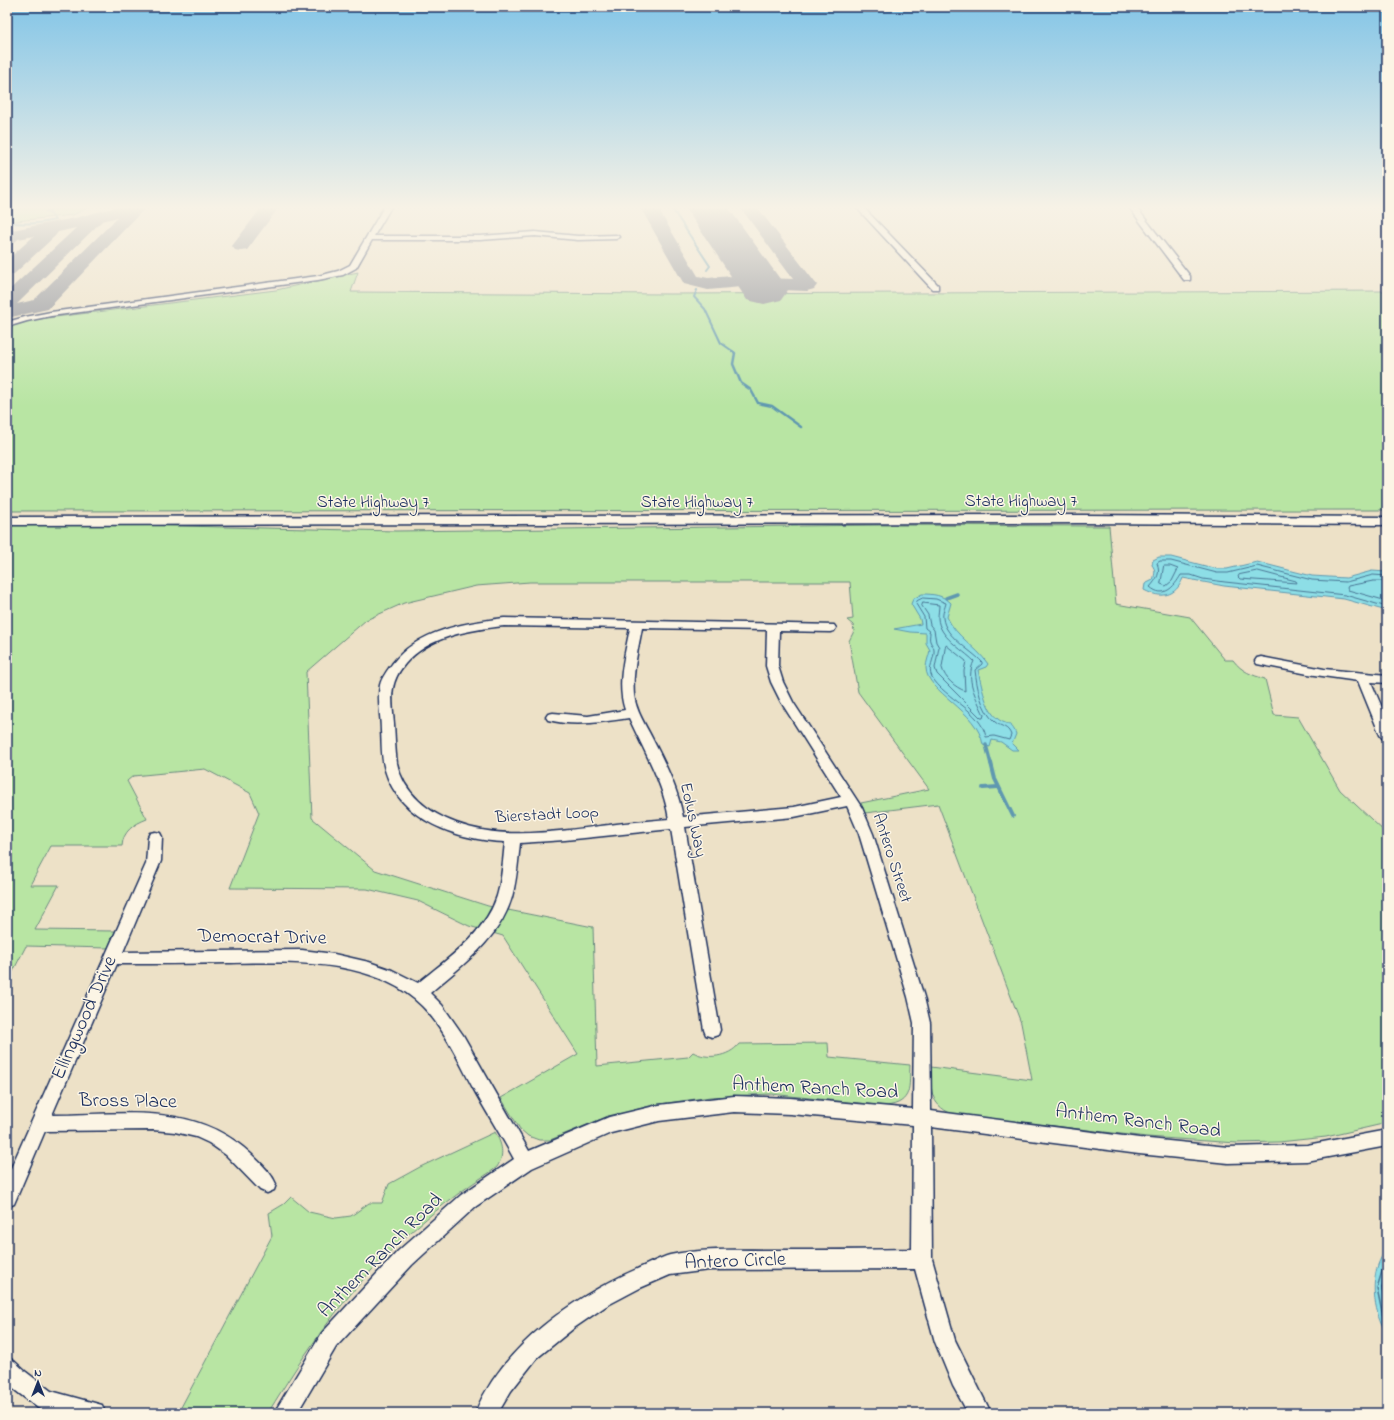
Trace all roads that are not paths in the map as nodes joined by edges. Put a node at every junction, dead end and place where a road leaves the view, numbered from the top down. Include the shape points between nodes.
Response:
1 (339, 273) edge
2 (922, 273) edge
3 (1183, 273) edge
4 (1187, 278) dead end
5 (935, 287) dead end
6 (7, 325) edge
7 (7, 521) edge
8 (1387, 521) edge
9 (636, 625) junction
10 (773, 628) junction
11 (830, 628) dead end
12 (1261, 661) dead end
13 (1363, 678) junction
14 (1387, 679) edge
15 (633, 713) junction
16 (553, 717) dead end
17 (1387, 735) edge
18 (851, 800) junction
19 (678, 823) junction
20 (154, 837) dead end
21 (513, 838) junction
22 (112, 958) junction
23 (418, 993) junction
24 (712, 1030) dead end
25 (922, 1118) junction
26 (40, 1123) junction
27 (1387, 1138) edge
28 (525, 1162) junction
29 (267, 1184) dead end
30 (7, 1198) edge
31 (922, 1259) junction
32 (7, 1368) edge
33 (94, 1413) edge
34 (285, 1413) edge
35 (486, 1413) edge
36 (980, 1413) edge

1 - 6 street via 50,314
2 - 5 street
3 - 4 street
7 - 8 main road, State Highway 7
9 - 10 street, Bierstadt Loop
9 - 15 street, Eolus Way via 628,695
9 - 21 street, Bierstadt Loop via 504,622 474,625 448,632 416,647 390,674 385,687 390,760 393,775 410,801 436,820 451,827 468,833
10 - 11 street, Bierstadt Loop
10 - 18 street, Antero Street via 772,666 777,682 787,702
12 - 13 street
13 - 14 street
13 - 17 street
15 - 16 street via 588,720
15 - 19 street, Eolus Way via 670,788
18 - 19 street, Bierstadt Loop via 800,811
18 - 25 street, Antero Street via 866,834 922,1023
19 - 21 street, Bierstadt Loop
19 - 24 street, Eolus Way
20 - 22 street, Ellingwood Drive via 154,860
21 - 23 street via 502,903 492,923 476,943
22 - 23 street, Democrat Drive via 302,956 329,959 376,970
22 - 26 street, Ellingwood Drive
23 - 28 street, Democrat Drive via 440,1016 456,1040
25 - 27 street, Anthem Ranch Road via 1228,1155 1307,1153
25 - 28 street, Anthem Ranch Road via 790,1106 734,1104 659,1113 609,1125
25 - 31 street
26 - 29 street, Bross Place via 165,1122 186,1126 208,1134 229,1148
26 - 30 street, Ellingwood Drive
28 - 34 street, Anthem Ranch Road via 468,1201 405,1258 329,1340
31 - 35 street, Antero Circle via 708,1260 669,1265 599,1299 567,1321 530,1351 503,1383
31 - 36 street via 945,1342
32 - 33 street via 18,1380 46,1400

